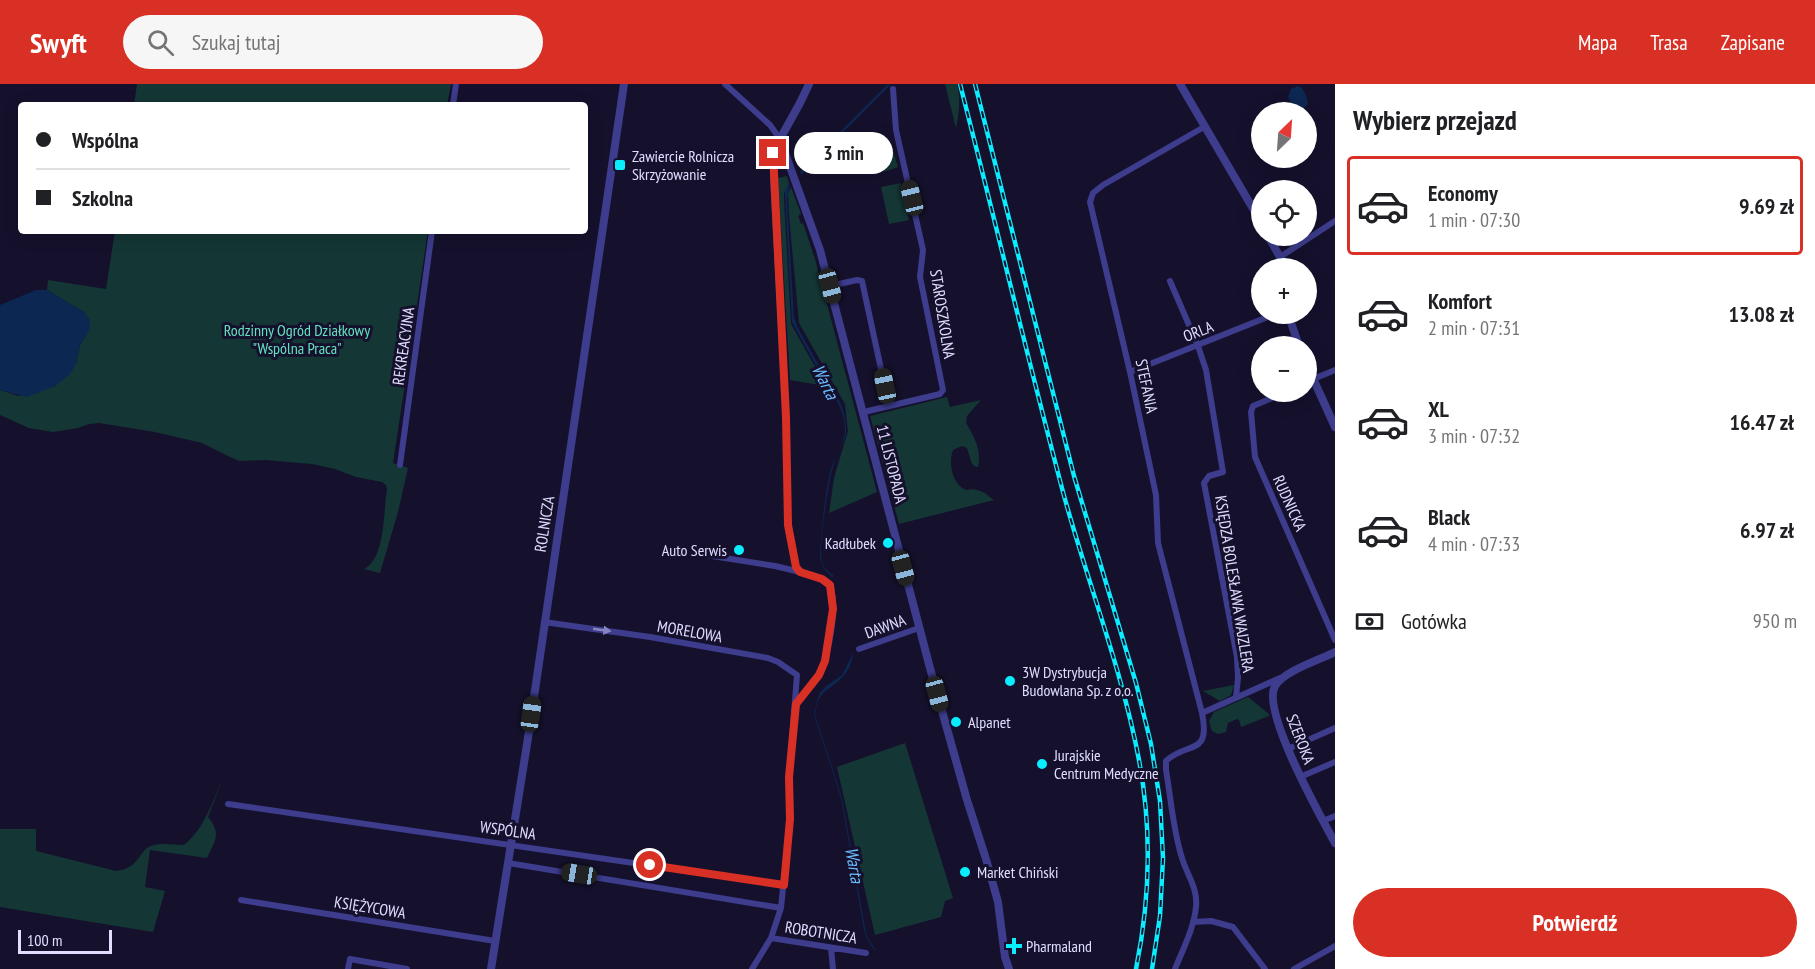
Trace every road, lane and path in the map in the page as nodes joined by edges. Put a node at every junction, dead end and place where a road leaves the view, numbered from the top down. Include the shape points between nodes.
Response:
1 (456, 84) edge
2 (624, 84) edge
3 (724, 84) edge
4 (809, 84) edge
5 (1180, 84) edge
6 (893, 89) dead end
7 (453, 102) edge
8 (1204, 127) junction
9 (780, 139) junction
10 (773, 165) junction
11 (791, 169) junction
12 (1251, 206) edge
13 (1335, 220) edge
14 (432, 234) edge
15 (1274, 246) edge
16 (1280, 257) joint
17 (1170, 281) dead end
18 (830, 286) junction
19 (1251, 324) edge
20 (1197, 346) junction
21 (1335, 370) edge
22 (1130, 372) junction
23 (1317, 378) edge
24 (1317, 394) edge
25 (1262, 402) edge
26 (889, 406) junction
27 (864, 412) junction
28 (1335, 427) edge
29 (400, 465) dead end
30 (693, 553) dead end
31 (800, 572) junction
32 (544, 622) junction
33 (919, 628) junction
34 (1335, 640) edge
35 (859, 649) dead end
36 (1335, 652) edge
37 (1283, 676) junction
38 (1236, 697) junction
39 (796, 704) junction
40 (1202, 713) junction
41 (1335, 728) edge
42 (1288, 749) junction
43 (1335, 762) edge
44 (1300, 777) junction
45 (228, 804) dead end
46 (1335, 816) edge
47 (1323, 821) junction
48 (1335, 843) edge
49 (511, 844) junction
50 (508, 863) junction
51 (784, 885) junction
52 (241, 900) dead end
53 (781, 908) junction
54 (1193, 922) junction
55 (771, 938) junction
56 (495, 941) junction
57 (1335, 946) edge
58 (831, 948) junction
59 (867, 953) dead end
60 (1005, 957) junction
61 (348, 969) edge
62 (406, 969) edge
63 (491, 969) edge
64 (752, 969) edge
65 (833, 969) edge
66 (1004, 969) edge
67 (1009, 969) edge
68 (1175, 969) edge
69 (1265, 969) edge
70 (1294, 969) edge

1 - 7 street
2 - 32 street, ROLNICZA
3 - 9 street
4 - 9 street
5 - 8 street
6 - 26 street, STAROSZKOLNA via 896,130 922,242 920,277 943,390
8 - 12 street
8 - 22 street, STEFANIA via 1103,185 1090,198
9 - 10 street via 773,151
9 - 11 street, 11 LISTOPADA
10 - 11 street
10 - 31 street via 788,525
11 - 18 street, 11 LISTOPADA
13 - 16 street
14 - 29 street, REKREACYJNA
15 - 16 street
17 - 20 street, KSIĘDZA BOLESŁAWA WAJZLERA
18 - 26 street via 862,281
18 - 27 street, 11 LISTOPADA
19 - 20 street, ORLA
20 - 22 street, ORLA
20 - 38 street, KSIĘDZA BOLESŁAWA WAJZLERA via 1210,389 1224,472 1209,476 1204,483 1237,657
21 - 23 street
22 - 40 street, STEFANIA via 1156,495 1158,543
24 - 28 street
25 - 34 street, RUDNICKA via 1253,406 1251,412 1255,457
26 - 27 street, STAROSZKOLNA
27 - 33 street, 11 LISTOPADA
30 - 31 street
31 - 39 street via 830,585 833,609 825,661
32 -> 39 street, MORELOWA via 768,658 797,675
32 - 49 street, ROLNICZA
33 - 35 street, DAWNA
33 - 60 street, 11 LISTOPADA via 998,902
36 - 37 street
37 - 38 street
37 - 42 street, SZEROKA via 1274,688 1273,700
38 - 40 street, KSIĘDZA BOLESŁAWA WAJZLERA
39 - 51 street
40 - 54 street via 1205,731 1201,742 1166,764 1176,834 1196,893
41 - 42 street
42 - 44 street, SZEROKA
43 - 44 street
44 - 47 street, SZEROKA
45 - 49 street, WSPÓLNA
46 - 47 street
47 - 48 street, SZEROKA
49 - 50 street, ROLNICZA
49 - 51 street, WSPÓLNA
50 - 53 street
50 - 56 street, ROLNICZA
51 - 53 street
52 - 56 street, KSIĘŻYCOWA
53 - 55 street
54 - 68 street
54 - 69 street via 1211,921 1233,927
55 - 58 street, ROBOTNICZA
55 - 64 street
56 - 63 street, ROLNICZA
57 - 70 street
58 - 59 street, ROBOTNICZA
58 - 65 street
60 - 66 street, 11 LISTOPADA
60 - 67 street, 11 LISTOPADA
61 - 62 street via 350,959

